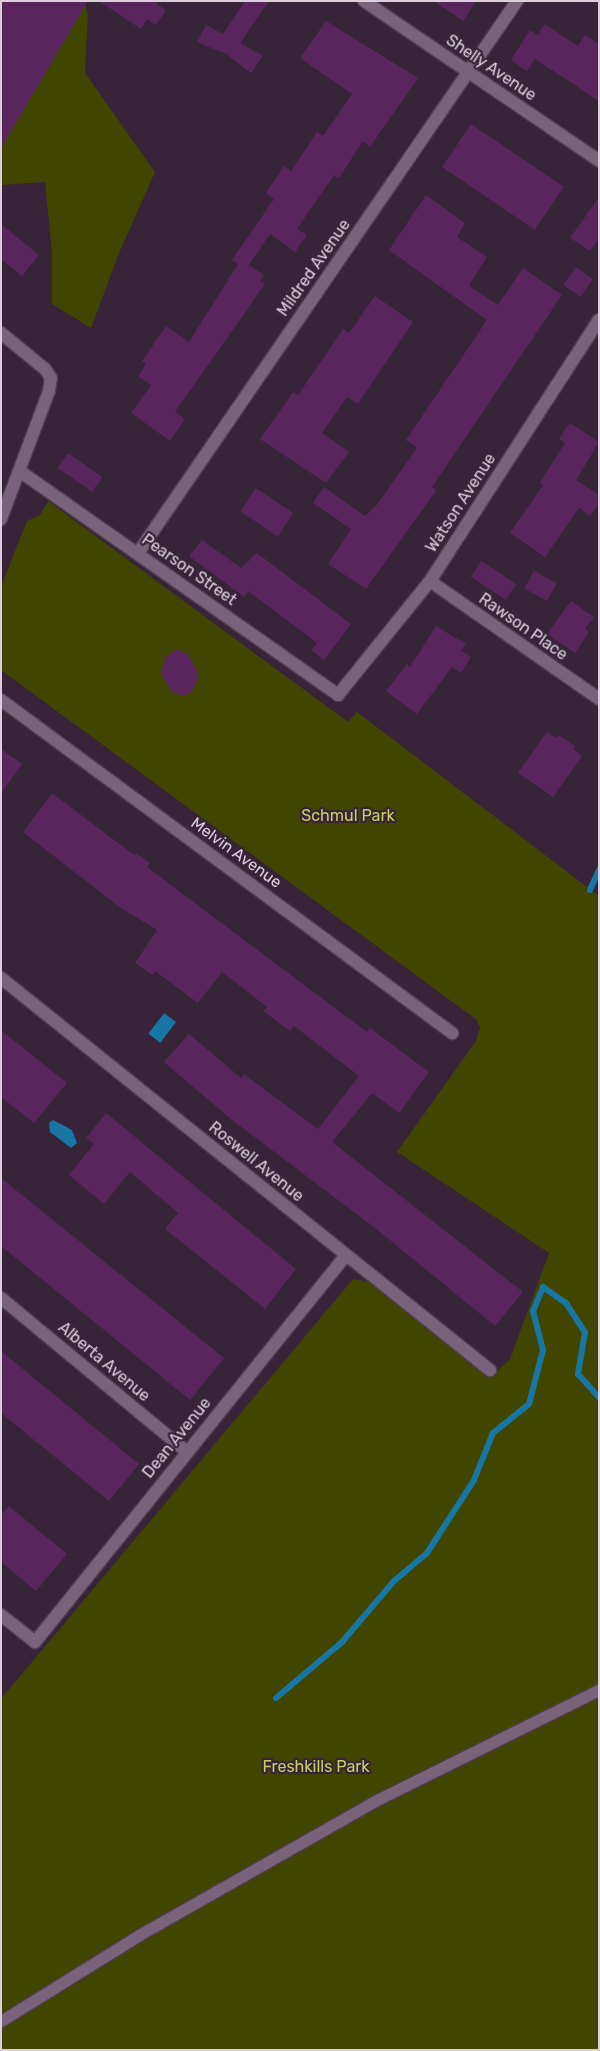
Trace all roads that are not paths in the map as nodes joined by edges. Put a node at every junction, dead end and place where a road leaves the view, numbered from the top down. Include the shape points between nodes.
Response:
1 (364, 1) edge
2 (517, 1) edge
3 (469, 72) junction
4 (599, 161) edge
5 (599, 320) edge
6 (1, 333) edge
7 (21, 472) junction
8 (1, 519) edge
9 (138, 554) junction
10 (430, 581) junction
11 (338, 695) joint
12 (599, 699) edge
13 (1, 700) edge
14 (1, 978) edge
15 (452, 1033) dead end
16 (346, 1255) junction
17 (1, 1298) edge
18 (490, 1370) dead end
19 (186, 1451) junction
20 (1, 1615) edge
21 (599, 1690) edge
22 (1, 2021) edge

1 - 3 street, Shelly Avenue
2 - 3 street, Mildred Avenue
3 - 4 street, Shelly Avenue
3 - 9 street, Mildred Avenue
5 - 10 street, Watson Avenue
6 - 7 street via 45,369 51,378
7 - 8 street
7 - 9 street, Pearson Street
9 - 11 street, Pearson Street
10 - 11 street, Watson Avenue
10 - 12 street, Rawson Place
13 - 15 street, Melvin Avenue
14 - 16 street, Roswell Avenue
16 - 18 street, Roswell Avenue
16 - 19 street, Dean Avenue
17 - 19 street, Alberta Avenue
19 - 20 street, Dean Avenue via 35,1642
21 - 22 lane via 377,1800 139,1935

